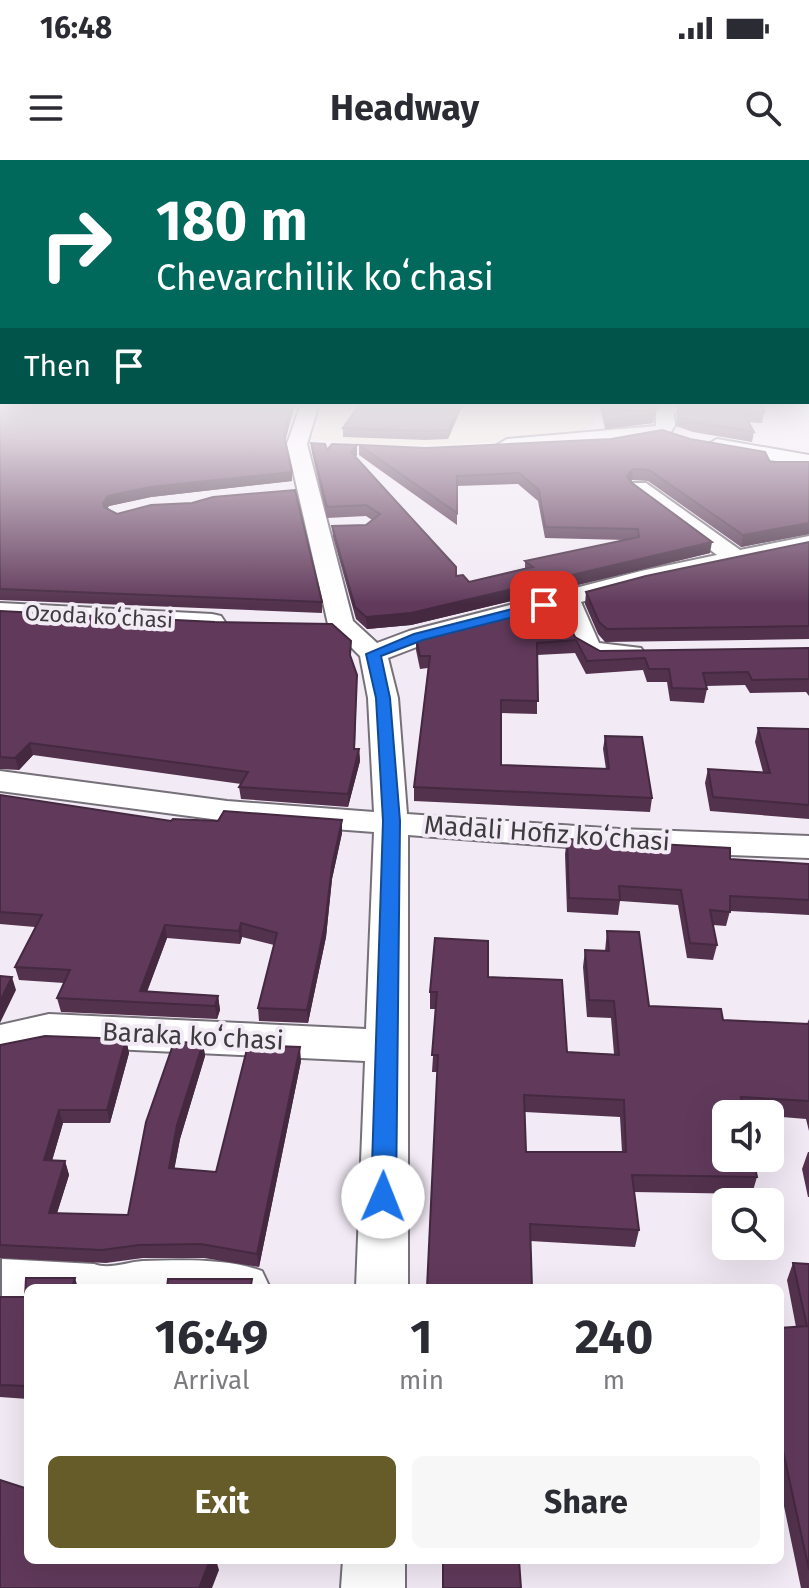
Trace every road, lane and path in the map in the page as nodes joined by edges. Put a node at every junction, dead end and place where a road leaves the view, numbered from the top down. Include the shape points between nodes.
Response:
1 (301, 471) edge
2 (791, 471) edge
3 (804, 484) edge
4 (639, 487) edge
5 (809, 543) edge
6 (734, 557) junction
7 (567, 599) junction
8 (0, 611) edge
9 (232, 622) edge
10 (373, 654) junction
11 (650, 654) edge
12 (0, 781) edge
13 (391, 821) junction
14 (809, 847) edge
15 (0, 1041) edge
16 (386, 1046) junction
17 (2, 1283) edge
18 (24, 1284) edge
19 (382, 1284) edge
20 (374, 1564) edge
21 (373, 1588) edge

1 - 10 street via 299,490 328,528 326,624
2 - 3 street
4 - 6 street
5 - 6 street
6 - 7 street
7 - 10 street via 418,637
7 - 11 street via 591,650
8 - 9 street, Ozoda koʻchasi
10 - 13 street via 383,698
12 - 13 street, Madali Hofiz koʻchasi via 227,811
13 - 14 street, Madali Hofiz koʻchasi via 619,840
13 - 16 street
15 - 16 street, Baraka koʻchasi via 49,1030
16 - 19 street
17 - 18 street
20 - 21 street

